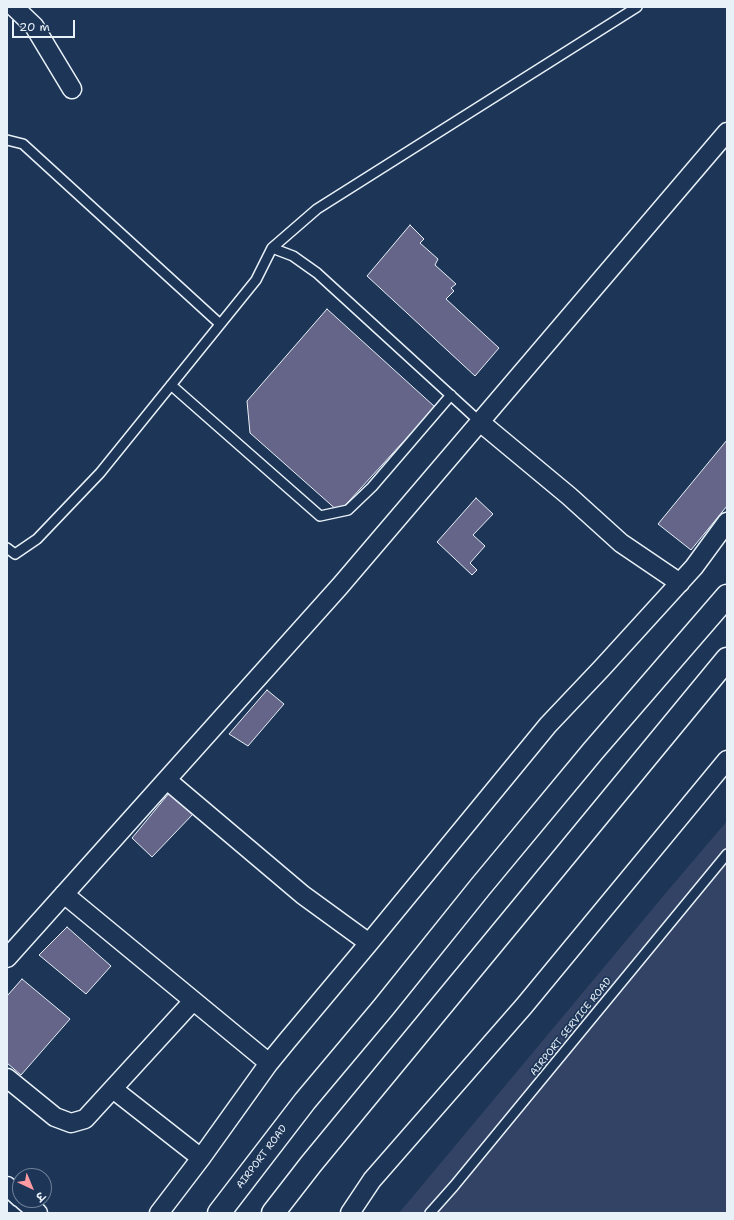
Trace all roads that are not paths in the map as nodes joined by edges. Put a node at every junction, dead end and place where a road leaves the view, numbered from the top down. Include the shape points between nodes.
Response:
1 (14, 7) edge
2 (638, 7) edge
3 (7, 21) edge
4 (72, 89) dead end
5 (727, 132) edge
6 (7, 140) edge
7 (272, 248) junction
8 (220, 324) junction
9 (171, 385) junction
10 (451, 395) junction
11 (480, 422) junction
12 (727, 522) edge
13 (7, 548) edge
14 (680, 583) junction
15 (727, 596) edge
16 (727, 659) edge
17 (727, 760) edge
18 (167, 780) junction
19 (727, 854) edge
20 (64, 894) junction
21 (369, 943) junction
22 (7, 958) edge
23 (193, 1001) junction
24 (268, 1063) junction
25 (7, 1078) edge
26 (113, 1089) junction
27 (201, 1158) junction
28 (159, 1213) edge
29 (219, 1213) edge
30 (273, 1213) edge
31 (350, 1213) edge
32 (430, 1213) edge

1 - 3 street via 12,16
1 - 4 street via 34,26
2 - 7 lane via 317,209
5 - 11 street
6 - 8 lane via 23,144
7 - 8 lane via 256,280
7 - 10 lane via 293,256 317,272
8 - 9 lane
9 - 10 lane via 320,516 348,510 372,487
9 - 13 lane via 100,473 37,539 15,554
10 - 11 lane
11 - 14 street via 569,496 620,543
11 - 18 street via 340,586
12 - 14 street
14 - 21 street via 548,725
15 - 29 street, AIRPORT ROAD via 486,880 305,1101
16 - 30 street
17 - 31 street via 524,1006 372,1180
18 - 20 street
18 - 21 street via 303,895
19 - 32 lane, AIRPORT SERVICE ROAD
20 - 22 street
20 - 23 street
21 - 24 street
23 - 24 street
23 - 26 street
24 - 27 street
25 - 26 street via 54,1116 72,1123 85,1119
26 - 27 street
27 - 28 street

